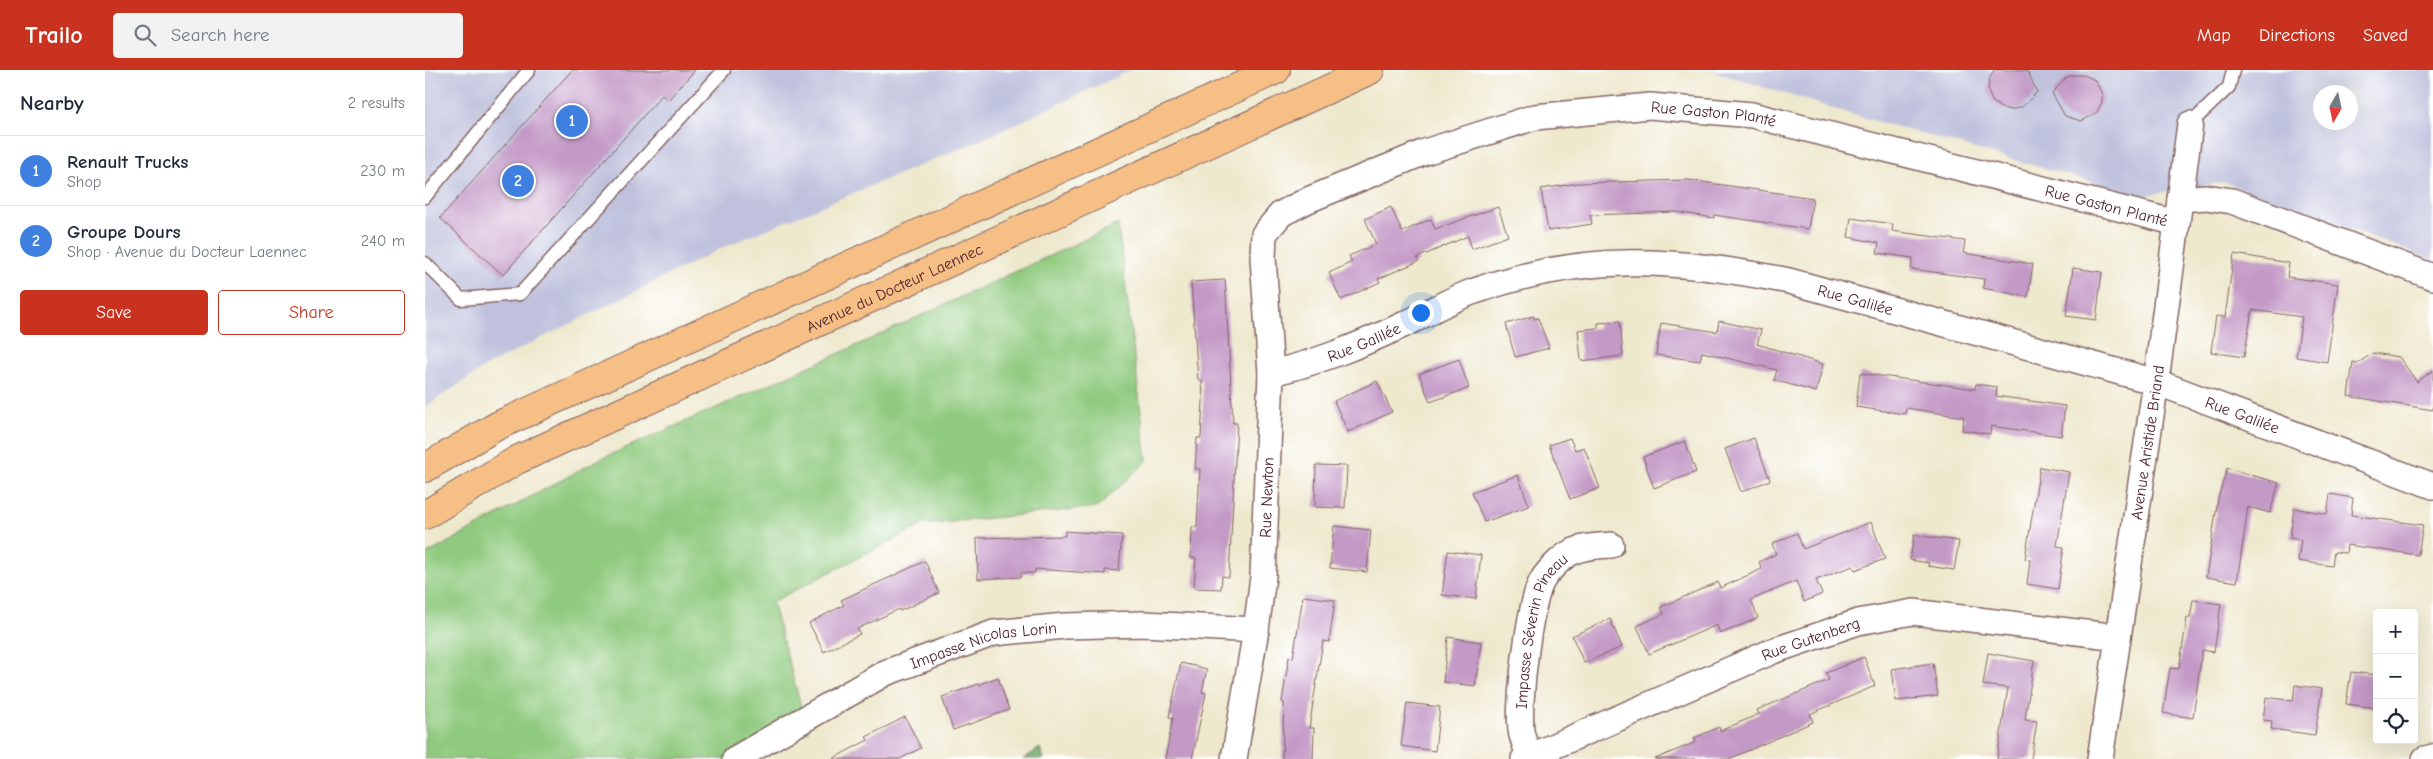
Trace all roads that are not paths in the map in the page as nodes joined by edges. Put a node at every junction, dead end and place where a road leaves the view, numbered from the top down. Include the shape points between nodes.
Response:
1 (529, 70) edge
2 (724, 70) edge
3 (1276, 70) edge
4 (1370, 70) edge
5 (2233, 70) edge
6 (2191, 124) joint
7 (425, 197) edge
8 (2179, 211) junction
9 (1265, 234) joint
10 (425, 263) edge
11 (2433, 277) edge
12 (1271, 373) junction
13 (2156, 382) junction
14 (425, 468) edge
15 (2433, 486) edge
16 (425, 515) edge
17 (1611, 545) dead end
18 (1256, 630) junction
19 (2118, 637) junction
20 (2433, 757) edge
21 (1528, 758) edge
22 (735, 759) edge
23 (1234, 759) edge
24 (2100, 759) edge
25 (2425, 759) edge

1 - 7 lane
2 - 10 lane via 520,294 461,299
3 - 14 main road via 497,426
4 - 16 main road, Avenue du Docteur Laennec via 517,460
5 - 6 lane via 2229,87
6 - 8 street, Avenue Aristide Briand
8 - 9 street, Rue Gaston Planté via 1752,115 1650,106 1535,117 1425,152 1281,214
8 - 11 street, Rue Gaston Planté via 2206,196 2232,201
8 - 13 street, Avenue Aristide Briand
9 - 12 street, Rue Newton via 1263,258
12 - 13 street, Rue Galilée via 1309,365 1474,291 1558,267 1616,261 1672,262 1789,281
12 - 18 street, Rue Newton via 1263,577
13 - 15 street, Rue Galilée
13 - 19 street, Avenue Aristide Briand
17 - 21 street, Impasse Séverin Pineau via 1590,546 1570,553 1543,580 1535,599 1522,701 1521,731
18 - 22 street, Impasse Nicolas Lorin via 1144,624 1065,626 994,633 885,673
18 - 23 street, Rue Newton
19 - 21 street, Rue Gutenberg via 1913,612 1858,622 1773,651
19 - 24 street, Avenue Aristide Briand
20 - 25 street

